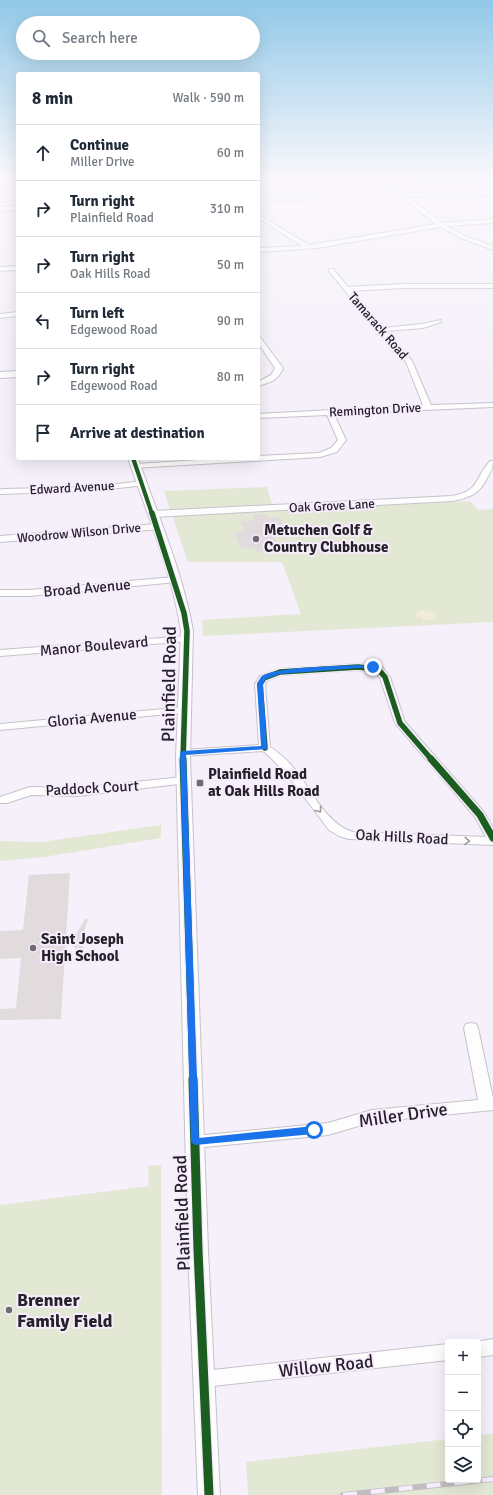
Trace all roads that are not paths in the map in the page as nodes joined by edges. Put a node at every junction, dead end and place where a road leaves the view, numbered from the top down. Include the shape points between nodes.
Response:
1 (301, 248) edge
2 (260, 250) edge
3 (16, 268) edge
4 (0, 269) edge
5 (331, 270) dead end
6 (493, 286) edge
7 (346, 289) junction
8 (16, 314) edge
9 (0, 316) edge
10 (439, 321) dead end
11 (380, 330) junction
12 (260, 338) edge
13 (16, 374) edge
14 (0, 375) edge
15 (260, 383) edge
16 (493, 405) edge
17 (428, 407) junction
18 (329, 412) junction
19 (260, 416) edge
20 (260, 457) edge
21 (188, 460) edge
22 (135, 462) edge
23 (493, 463) edge
24 (143, 483) junction
25 (2, 492) dead end
26 (155, 520) junction
27 (0, 539) edge
28 (174, 580) junction
29 (0, 593) edge
30 (188, 639) junction
31 (0, 653) edge
32 (184, 710) junction
33 (0, 727) edge
34 (265, 748) junction
35 (183, 753) junction
36 (183, 781) junction
37 (3, 800) dead end
38 (493, 838) edge
39 (493, 842) edge
40 (471, 1028) dead end
41 (490, 1104) edge
42 (195, 1142) junction
43 (493, 1347) edge
44 (481, 1349) edge
45 (445, 1352) edge
46 (204, 1379) junction
47 (209, 1495) edge

1 - 2 street
3 - 4 street
5 - 7 street, Tamarack Road
6 - 7 street
7 - 11 street, Tamarack Road
8 - 9 street
10 - 11 street via 423,326
11 - 17 street, Tamarack Road via 409,361
12 - 15 street via 278,368 272,378
13 - 14 street
16 - 17 street, Remington Drive
17 - 18 street, Remington Drive
18 - 19 street, Remington Drive
18 - 20 street via 342,440 334,450 320,455
21 - 22 street
22 - 24 street, Plainfield Road
23 - 26 street, Oak Grove Lane via 474,492 458,498
24 - 25 street, Edward Avenue
24 - 26 street, Plainfield Road
26 - 27 street, Woodrow Wilson Drive
26 - 28 street, Plainfield Road
28 - 29 street, Broad Avenue via 28,593
28 - 30 street, Plainfield Road via 184,613
30 - 31 street, Manor Boulevard
30 - 32 street, Plainfield Road
32 - 33 street, Gloria Avenue
32 - 35 street, Plainfield Road
34 - 35 street
34 - 38 street via 260,684 264,678 280,672 358,667 378,669 385,677 400,724 476,810
34 -> 39 street, Oak Hills Road via 283,762 326,819 343,833 369,838
35 - 36 street, Plainfield Road
36 - 37 street, Paddock Court via 77,792 30,791
36 - 42 street, Plainfield Road
40 - 41 street
41 - 42 street, Miller Drive via 372,1116 328,1129
42 - 46 street, Plainfield Road
43 - 44 street
45 - 46 street, Willow Road
46 - 47 street, Plainfield Road

